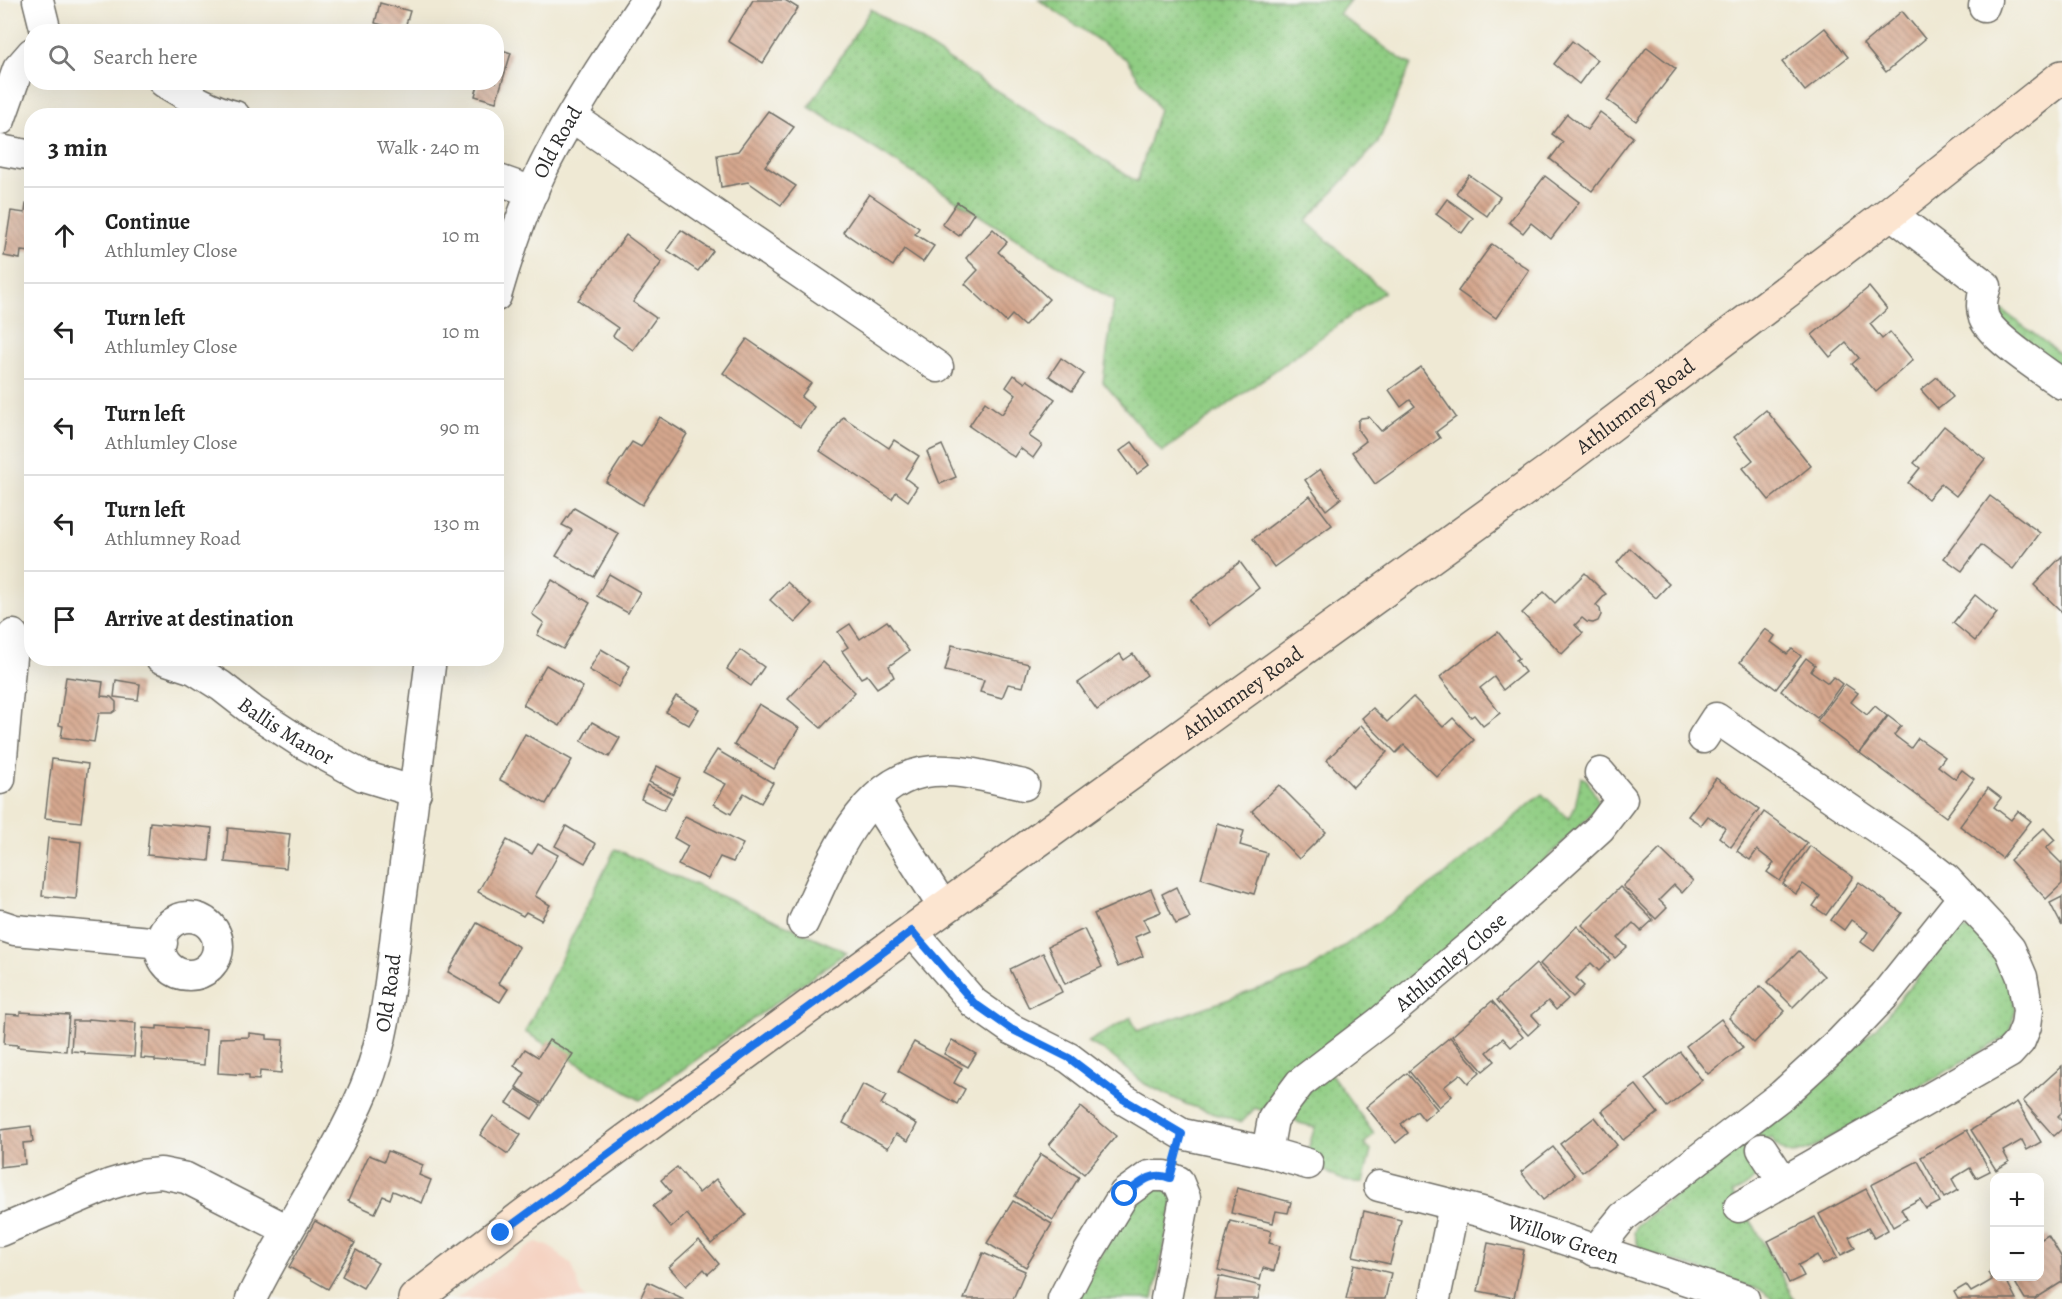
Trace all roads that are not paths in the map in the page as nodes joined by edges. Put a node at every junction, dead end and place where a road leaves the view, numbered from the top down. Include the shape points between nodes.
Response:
1 (38, 0) edge
2 (646, 0) edge
3 (44, 24) edge
4 (24, 62) edge
5 (2062, 77) edge
6 (178, 90) edge
7 (214, 108) edge
8 (572, 117) junction
9 (0, 120) edge
10 (0, 150) edge
11 (24, 154) edge
12 (504, 182) edge
13 (533, 192) junction
14 (1890, 213) junction
15 (504, 270) edge
16 (938, 367) dead end
17 (2062, 384) edge
18 (15, 635) edge
19 (185, 666) edge
20 (430, 666) edge
21 (1703, 738) dead end
22 (1600, 773) dead end
23 (0, 779) edge
24 (1024, 784) dead end
25 (416, 792) junction
26 (875, 800) junction
27 (1963, 897) junction
28 (944, 908) junction
29 (803, 923) dead end
30 (0, 925) edge
31 (912, 931) junction
32 (162, 943) dead end
33 (1182, 1134) junction
34 (1762, 1149) dead end
35 (1267, 1152) junction
36 (1308, 1164) dead end
37 (1170, 1178) junction
38 (1783, 1181) junction
39 (1379, 1186) dead end
40 (1454, 1205) junction
41 (1738, 1207) dead end
42 (288, 1230) junction
43 (0, 1231) edge
44 (1595, 1251) junction
45 (1732, 1297) edge
46 (251, 1299) edge
47 (415, 1299) edge
48 (1063, 1299) edge
49 (1166, 1299) edge
50 (1435, 1299) edge

1 - 3 street
2 - 8 street, Old Road
4 - 9 street
5 - 14 main road, Athlumney Road
6 - 7 street
8 - 13 street, Old Road
8 - 16 street
10 - 11 street
12 - 13 street
13 - 15 street, Old Road
14 - 17 street via 1986,286 1981,299 1984,318 1994,332
14 - 28 main road, Athlumney Road via 1556,468
18 - 23 street
19 - 25 street, Ballis Manor via 221,686 299,741 363,776
20 - 25 street, Old Road
21 - 27 street via 1716,718 1910,850
22 - 35 street, Athlumley Close via 1622,799 1600,828 1476,941 1300,1083 1273,1119
24 - 26 street via 933,771 912,775
25 - 42 street, Old Road via 378,1047 348,1122
26 - 28 street
26 - 29 street via 845,835
27 - 38 street via 2010,949 2022,977 2028,1010 2020,1041 2009,1053
27 - 44 street via 1884,996 1840,1042 1782,1095 1623,1217
28 - 31 main road, Athlumney Road
30 - 32 street via 15,930
31 - 33 street via 974,1003 1011,1029 1069,1058 1123,1099
31 - 47 main road, Athlumney Road
33 - 35 street
33 - 37 street
34 - 38 street
35 - 36 street
37 - 48 street via 1149,1176 1125,1194
37 - 49 street via 1178,1181 1185,1198
38 - 41 street
39 - 40 street, Willow Green
40 - 44 street, Willow Green
40 - 50 street
42 - 43 street via 186,1178 161,1173 111,1184
42 - 46 street, Old Road
44 - 45 street, Willow Green

